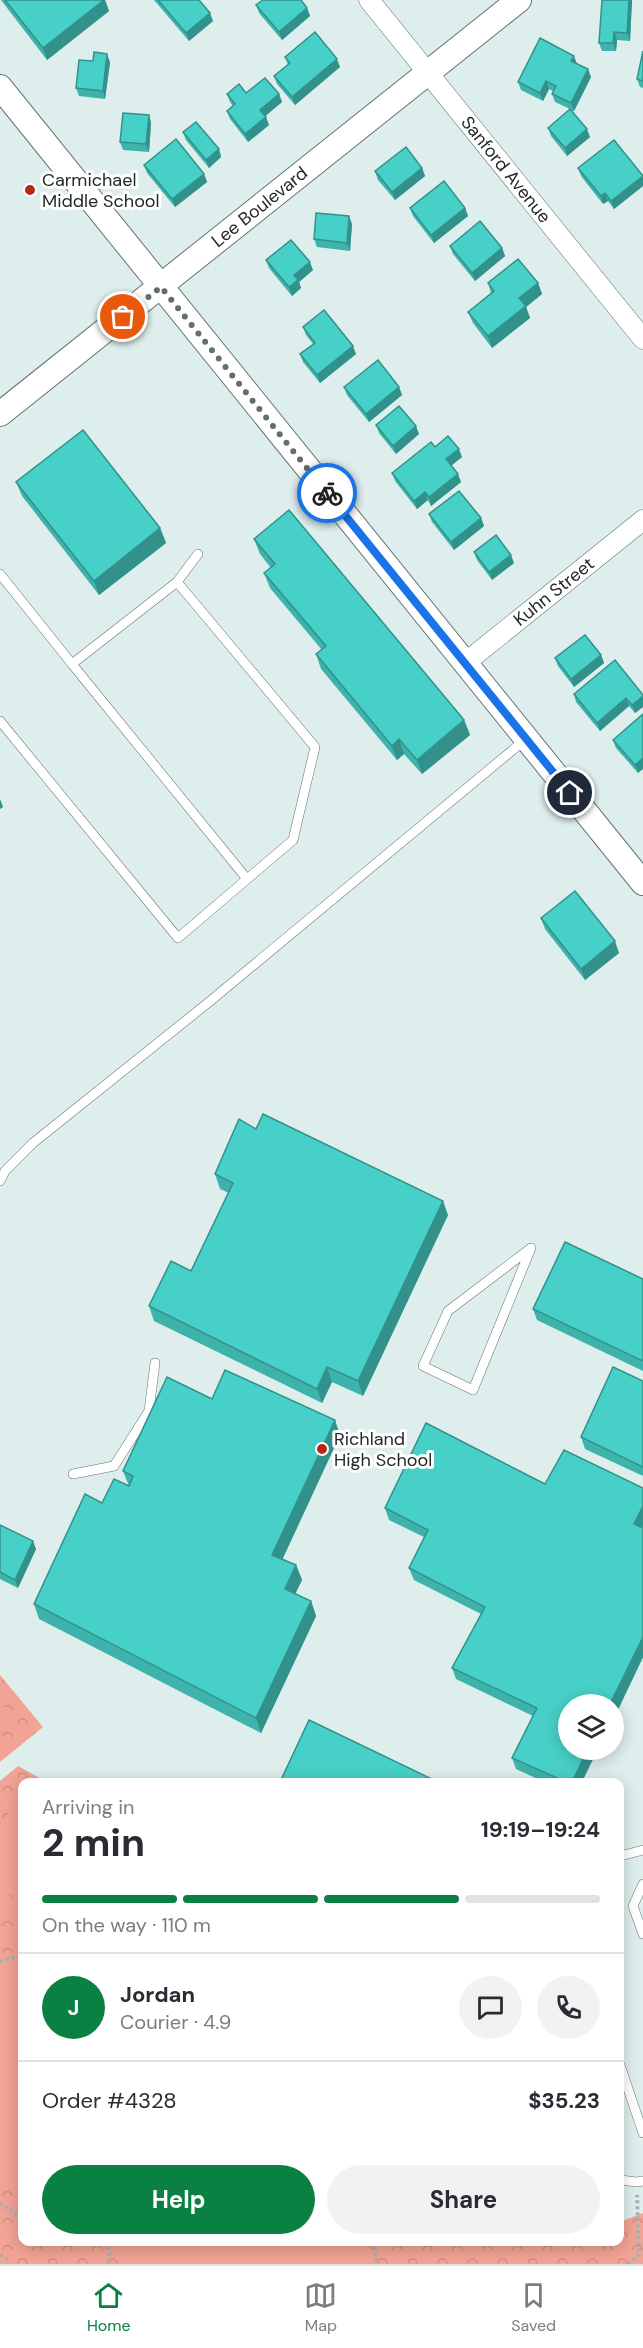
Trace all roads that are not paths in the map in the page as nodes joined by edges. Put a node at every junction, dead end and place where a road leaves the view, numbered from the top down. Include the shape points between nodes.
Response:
1 (369, 0) edge
2 (519, 0) edge
3 (428, 73) junction
4 (0, 87) edge
5 (161, 287) junction
6 (643, 339) edge
7 (0, 414) edge
8 (643, 520) edge
9 (198, 554) dead end
10 (0, 574) edge
11 (177, 582) junction
12 (465, 663) junction
13 (72, 664) junction
14 (0, 721) edge
15 (526, 739) junction
16 (247, 879) junction
17 (643, 883) edge
18 (0, 1181) edge
19 (531, 1248) joint
20 (155, 1363) dead end
21 (73, 1474) dead end
22 (643, 1850) edge
23 (624, 1855) edge
24 (643, 1884) edge
25 (643, 1934) edge
26 (624, 2077) edge
27 (643, 2133) edge
28 (624, 2180) edge
29 (640, 2182) edge

1 - 3 street, Sanford Avenue
2 - 3 street, Lee Boulevard
3 - 5 street, Lee Boulevard
3 - 6 street, Sanford Avenue
4 - 5 street
5 - 7 street, Lee Boulevard
5 - 12 street
8 - 12 street, Kuhn Street
9 - 11 lane
10 - 13 lane
11 - 13 lane
11 - 16 lane via 315,747 293,840
12 - 15 street
13 - 16 lane
14 - 16 lane via 178,938
15 - 17 street
15 - 18 lane via 33,1143
19 - 19 lane via 473,1390 423,1366 448,1311
20 - 21 lane via 149,1411 114,1466
22 - 23 lane
24 - 25 lane via 633,1906
26 - 27 lane
28 - 29 lane

